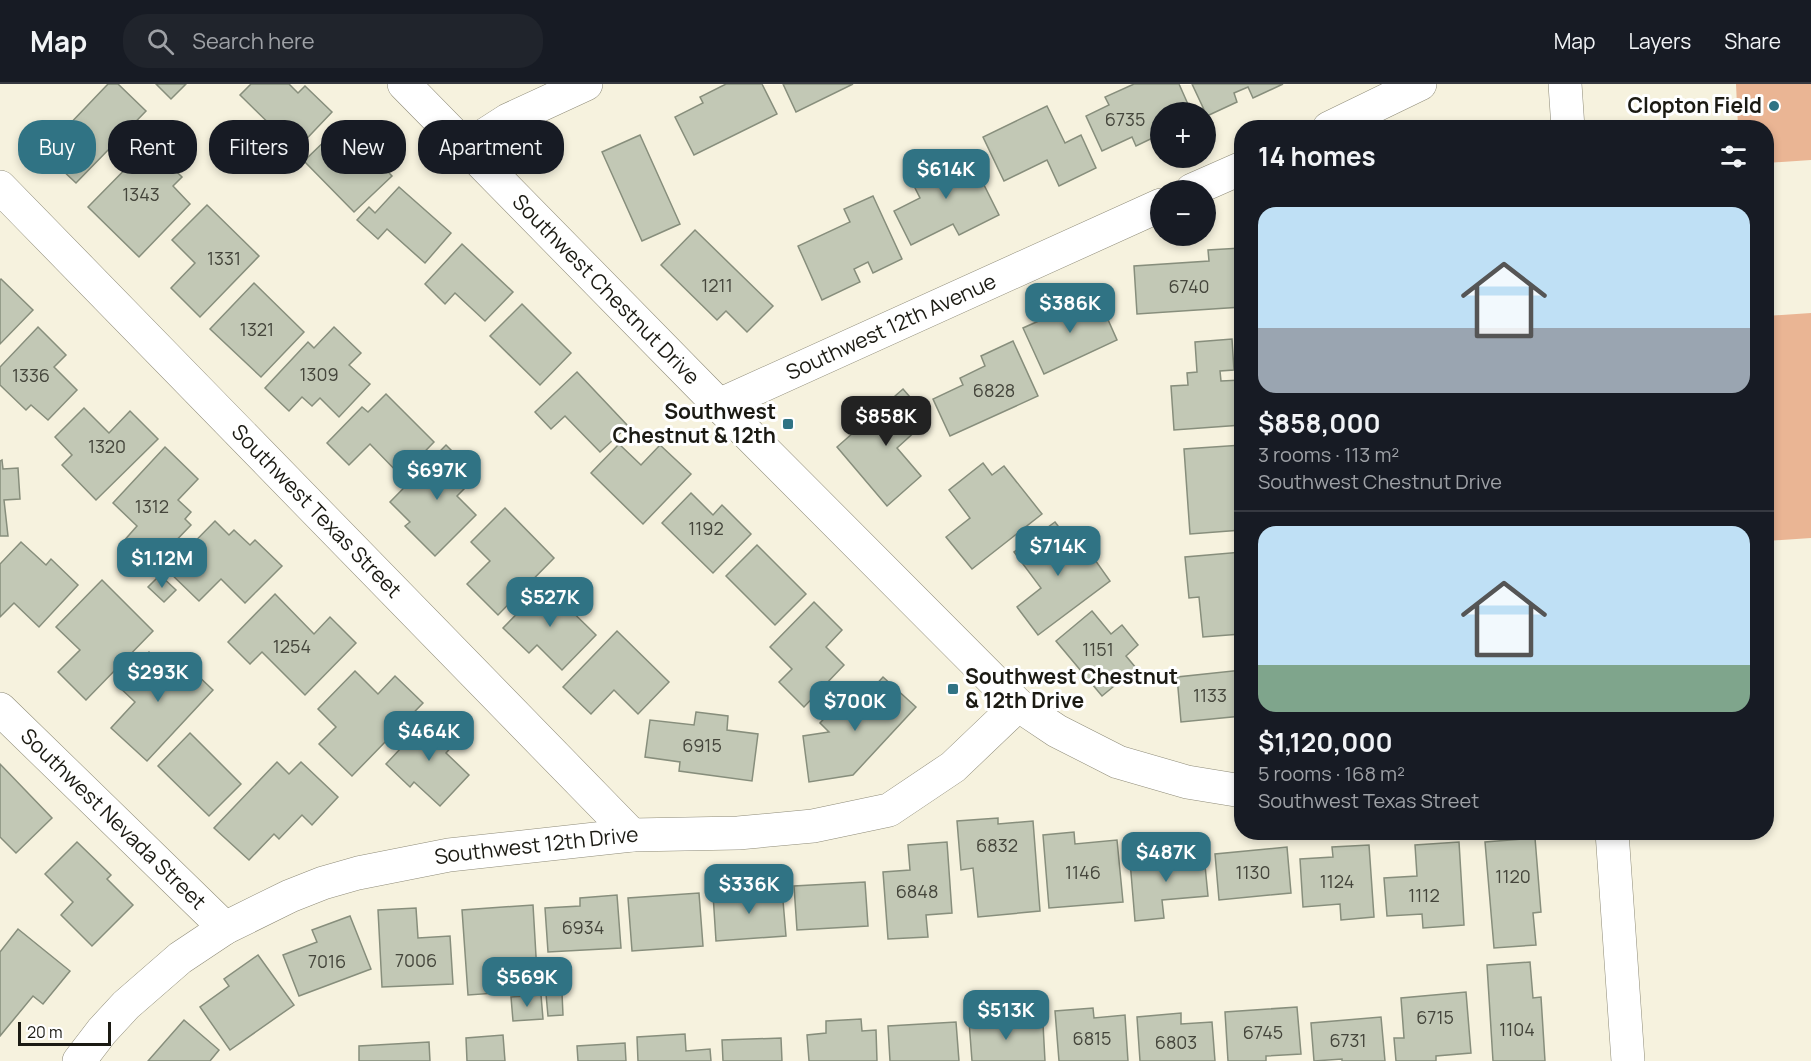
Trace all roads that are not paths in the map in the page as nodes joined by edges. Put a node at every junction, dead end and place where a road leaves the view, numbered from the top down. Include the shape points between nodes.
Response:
1 (404, 84) edge
2 (586, 84) edge
3 (1420, 84) edge
4 (1565, 84) edge
5 (439, 120) edge
6 (508, 120) edge
7 (1346, 120) edge
8 (1567, 120) edge
9 (1234, 172) edge
10 (492, 174) edge
11 (1215, 180) edge
12 (0, 187) edge
13 (1150, 210) edge
14 (719, 405) junction
15 (1018, 705) junction
16 (0, 710) edge
17 (1234, 790) edge
18 (632, 835) junction
19 (1613, 840) edge
20 (225, 928) junction
21 (79, 1061) edge
22 (1628, 1061) edge

1 - 5 street, Southwest Chestnut Drive
2 - 6 street
3 - 7 street
4 - 8 street
9 - 11 street
10 - 14 street, Southwest Chestnut Drive
12 - 18 street, Southwest Texas Street
13 - 14 street, Southwest 12th Avenue
14 - 15 street, Southwest Chestnut Drive
15 - 17 street, Southwest Chestnut Drive via 1057,731 1118,762 1187,782
15 - 18 street, Southwest 12th Drive via 953,767 889,810 813,826 738,833
16 - 20 street, Southwest Nevada Street
18 - 20 street, Southwest 12th Drive via 449,855 358,873 290,896
19 - 22 street
20 - 21 street, Southwest 12th Drive via 180,958 126,1005

